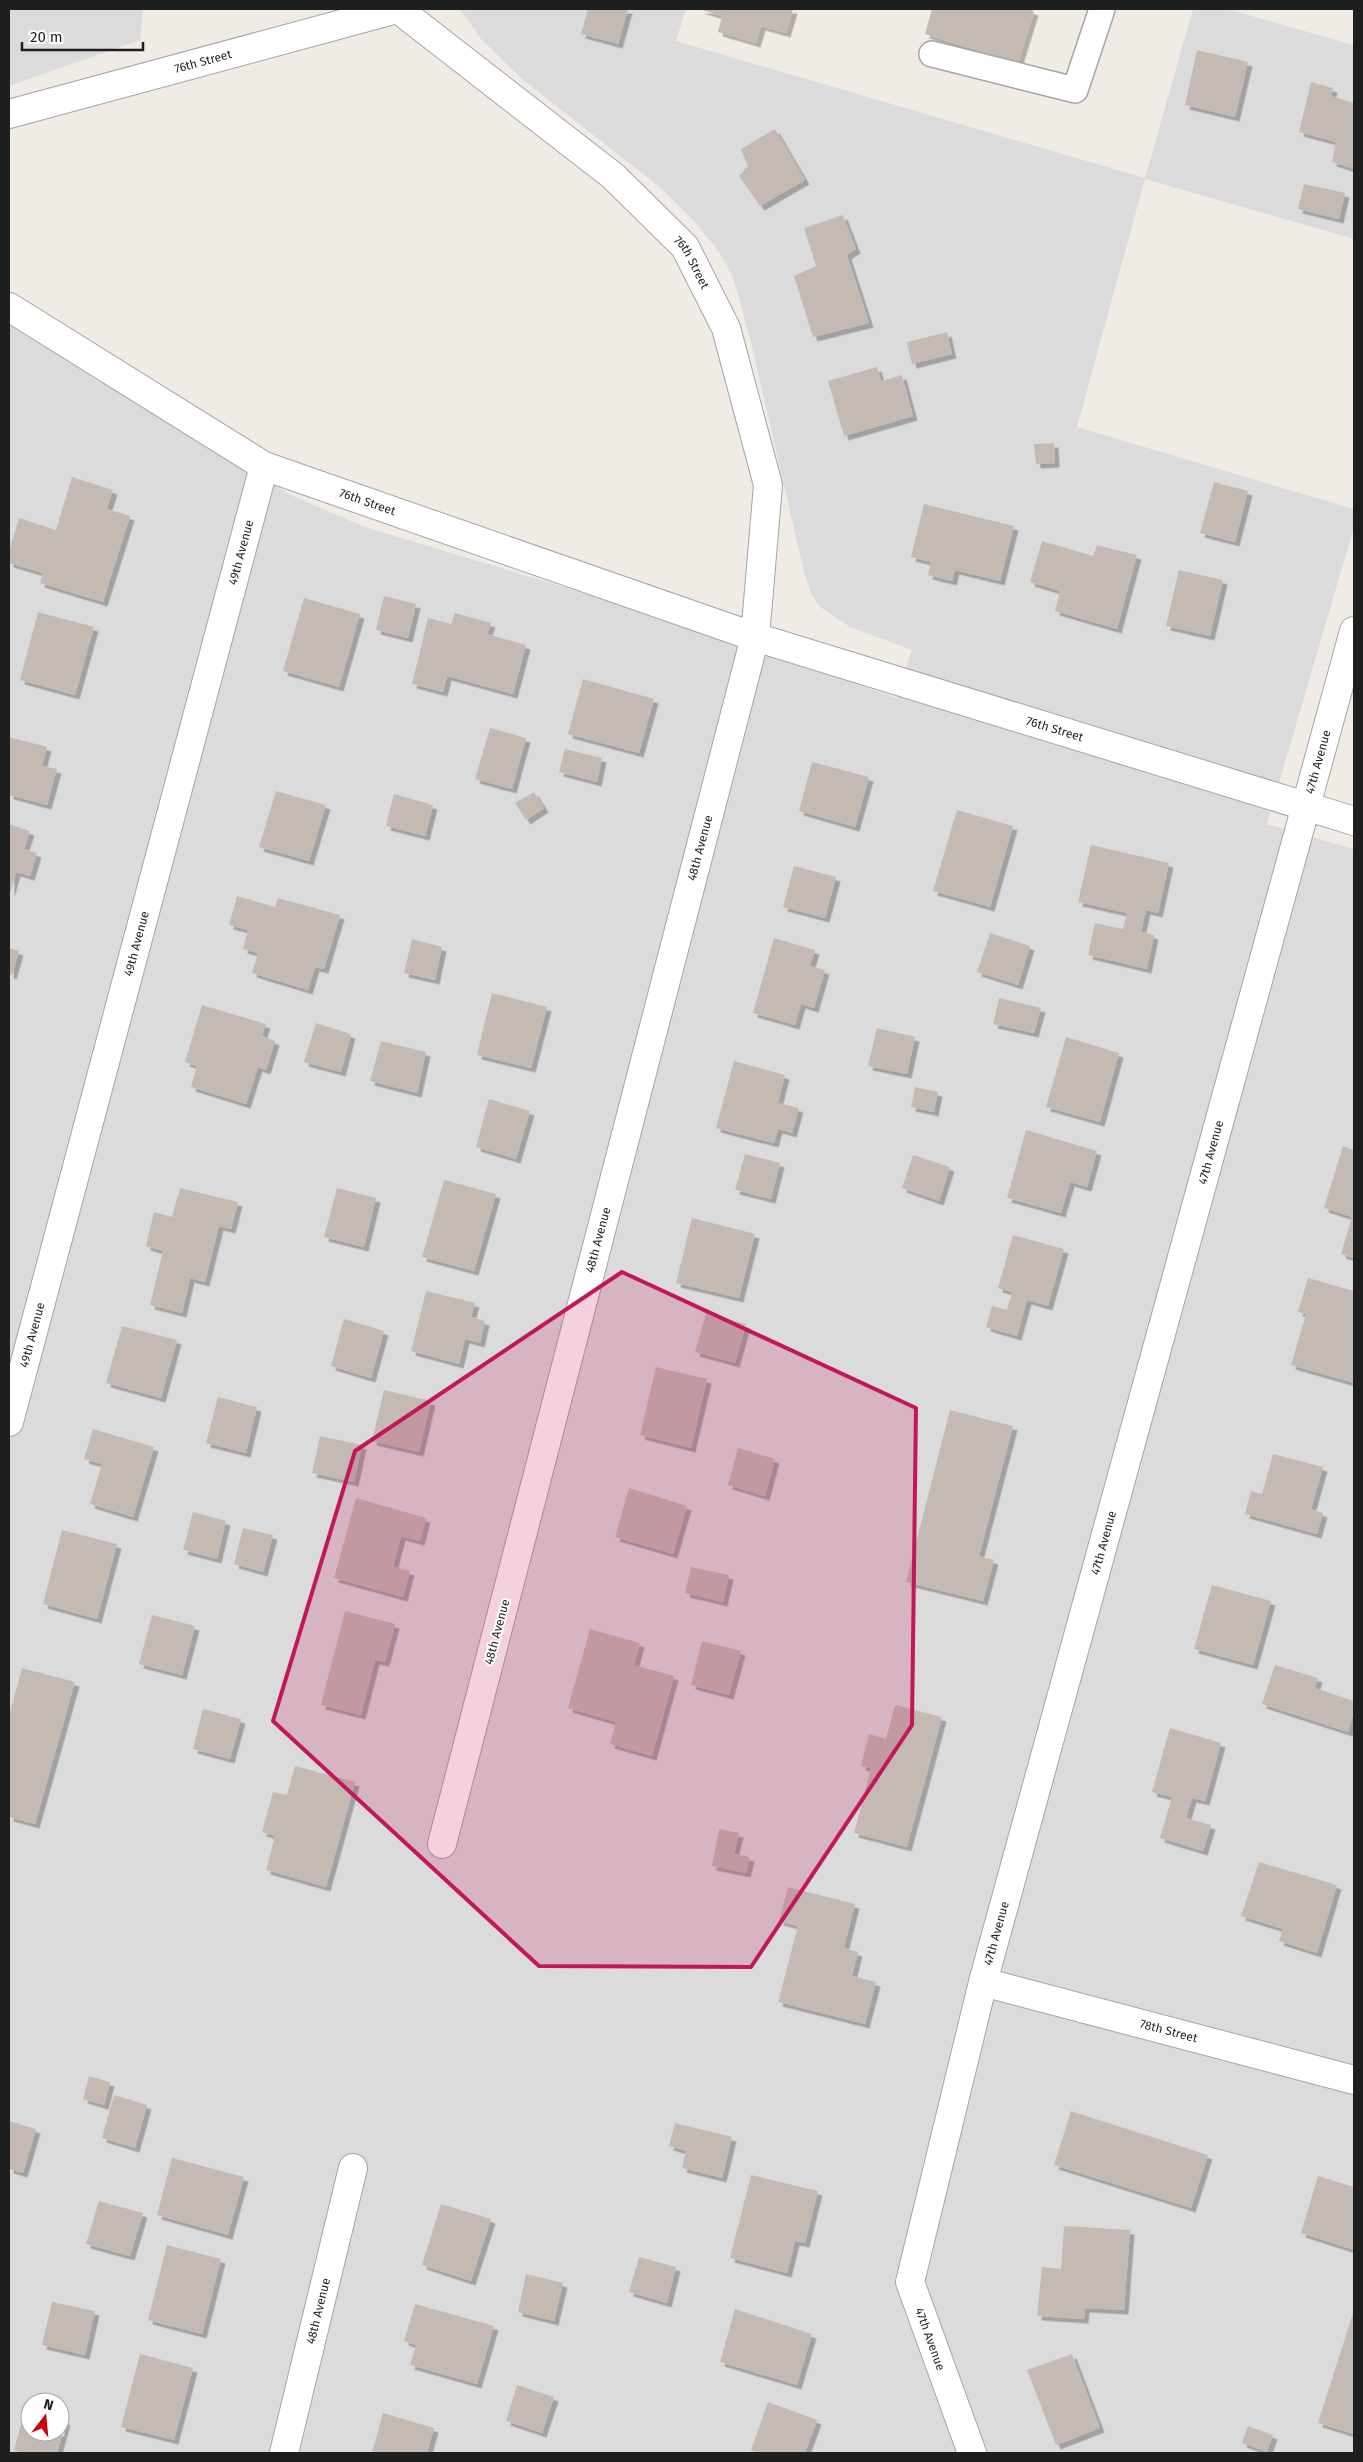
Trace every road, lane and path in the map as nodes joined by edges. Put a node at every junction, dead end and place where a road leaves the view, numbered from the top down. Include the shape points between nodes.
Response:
1 (397, 9) edge
2 (1102, 9) edge
3 (932, 54) dead end
4 (9, 114) edge
5 (9, 307) edge
6 (264, 466) junction
7 (1354, 630) edge
8 (755, 637) junction
9 (1306, 808) junction
10 (1354, 821) edge
11 (9, 1422) edge
12 (442, 1844) dead end
13 (983, 1982) junction
14 (1354, 2080) edge
15 (353, 2168) dead end
16 (284, 2453) edge
17 (972, 2453) edge

1 - 4 street, 76th Street
1 - 8 street, 76th Street via 613,176 685,248 726,328 768,485
2 - 3 lane via 1075,90
5 - 6 street, 76th Street
6 - 8 street, 76th Street
6 - 11 street, 49th Avenue
7 - 9 street, 47th Avenue
8 - 9 street, 76th Street
8 - 12 street, 48th Avenue
9 - 10 street, 76th Street
9 - 13 street, 47th Avenue
13 - 14 street, 78th Street
13 - 17 street, 47th Avenue via 910,2282
15 - 16 street, 48th Avenue

